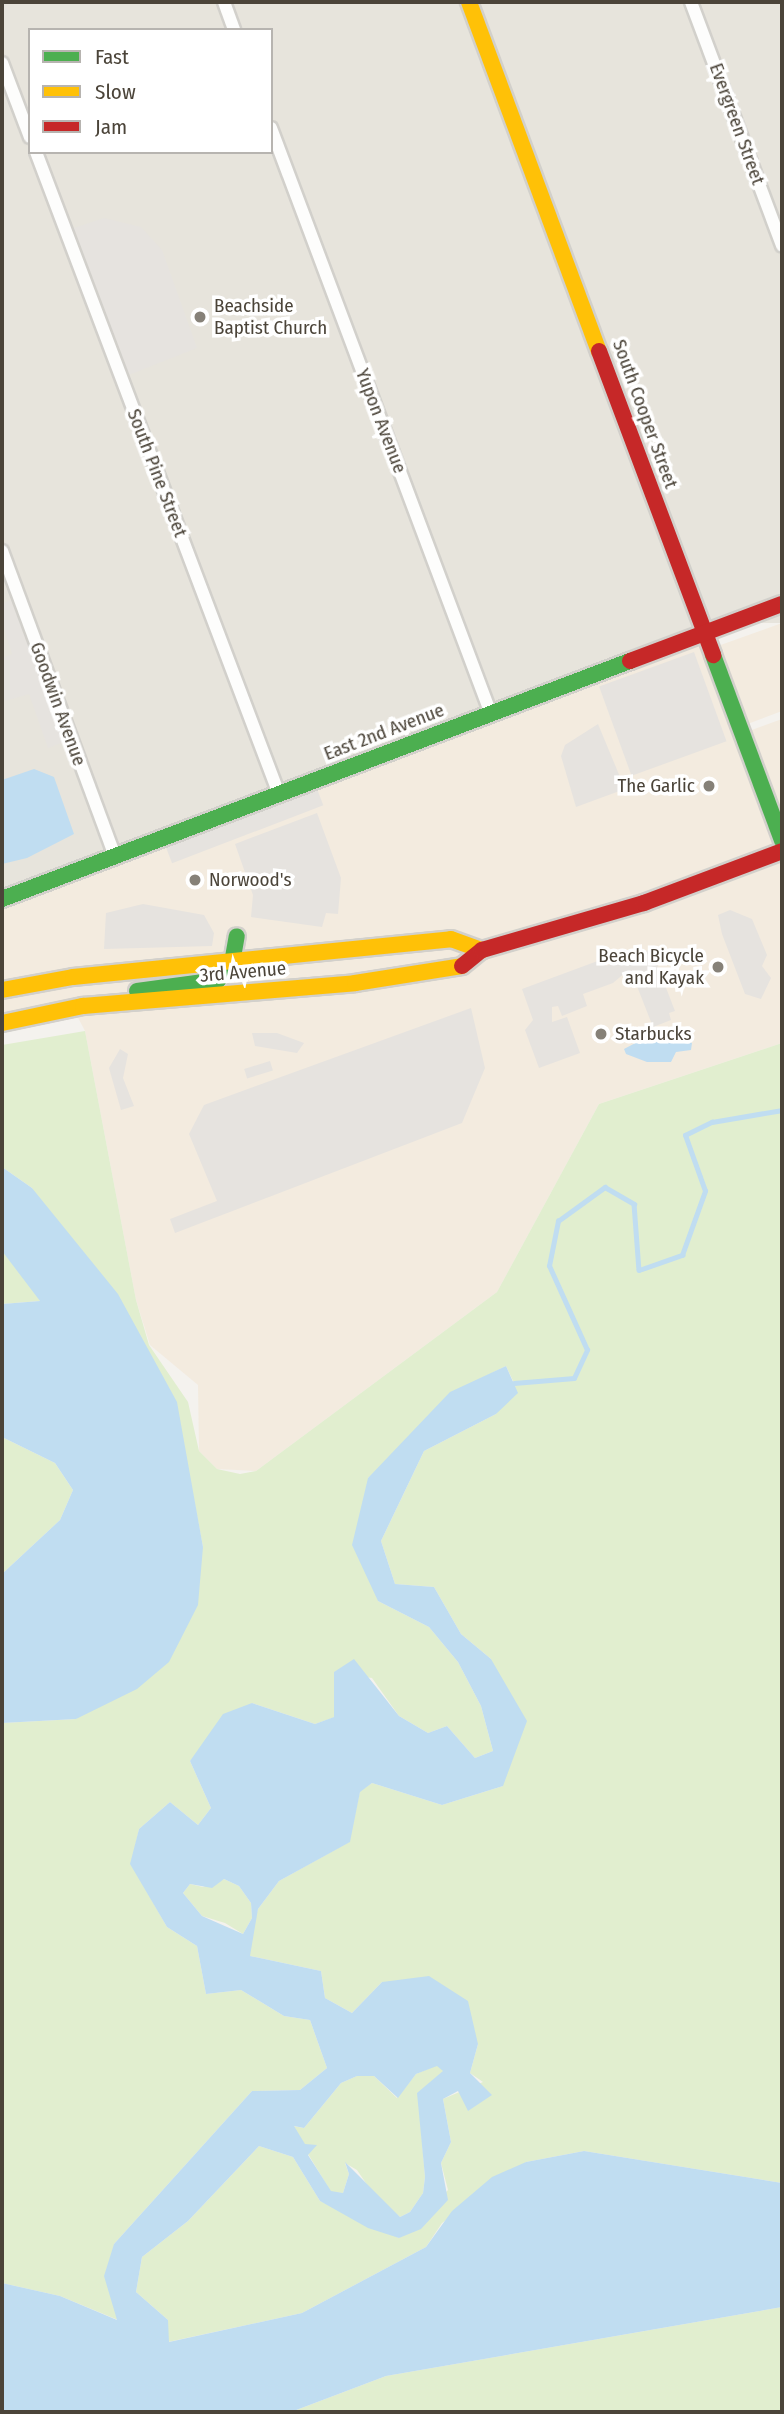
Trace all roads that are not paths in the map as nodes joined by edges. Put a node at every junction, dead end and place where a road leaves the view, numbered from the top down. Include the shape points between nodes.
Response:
1 (224, 2) edge
2 (469, 2) edge
3 (691, 2) edge
4 (233, 28) edge
5 (2, 63) edge
6 (28, 132) edge
7 (273, 133) edge
8 (37, 154) edge
9 (782, 246) edge
10 (2, 551) edge
11 (782, 604) edge
12 (704, 634) junction
13 (491, 714) junction
14 (279, 794) junction
15 (782, 841) edge
16 (782, 851) edge
17 (115, 857) junction
18 (2, 900) edge
19 (237, 936) dead end
20 (482, 950) junction
21 (232, 963) junction
22 (2, 990) edge
23 (83, 1006) junction
24 (2, 1023) edge

1 - 4 street
2 - 12 street, South Cooper Street
3 - 9 street, Evergreen Street
5 - 6 street
7 - 13 street, Yupon Avenue
8 - 14 street, South Pine Street
10 - 17 street, Goodwin Avenue
11 - 12 street, East 2nd Avenue
12 - 13 street, East 2nd Avenue
12 - 15 street, South Cooper Street
13 - 14 street, East 2nd Avenue
14 - 17 street, East 2nd Avenue
16 - 20 street, 3rd Avenue via 644,903
17 - 18 street, East 2nd Avenue
19 - 21 street
20 - 21 street, 3rd Avenue via 451,939
20 - 23 street, 3rd Avenue via 458,969 421,975
21 - 22 street, 3rd Avenue via 73,977
21 - 23 street via 223,976 210,982 143,989
23 - 24 street, 3rd Avenue

